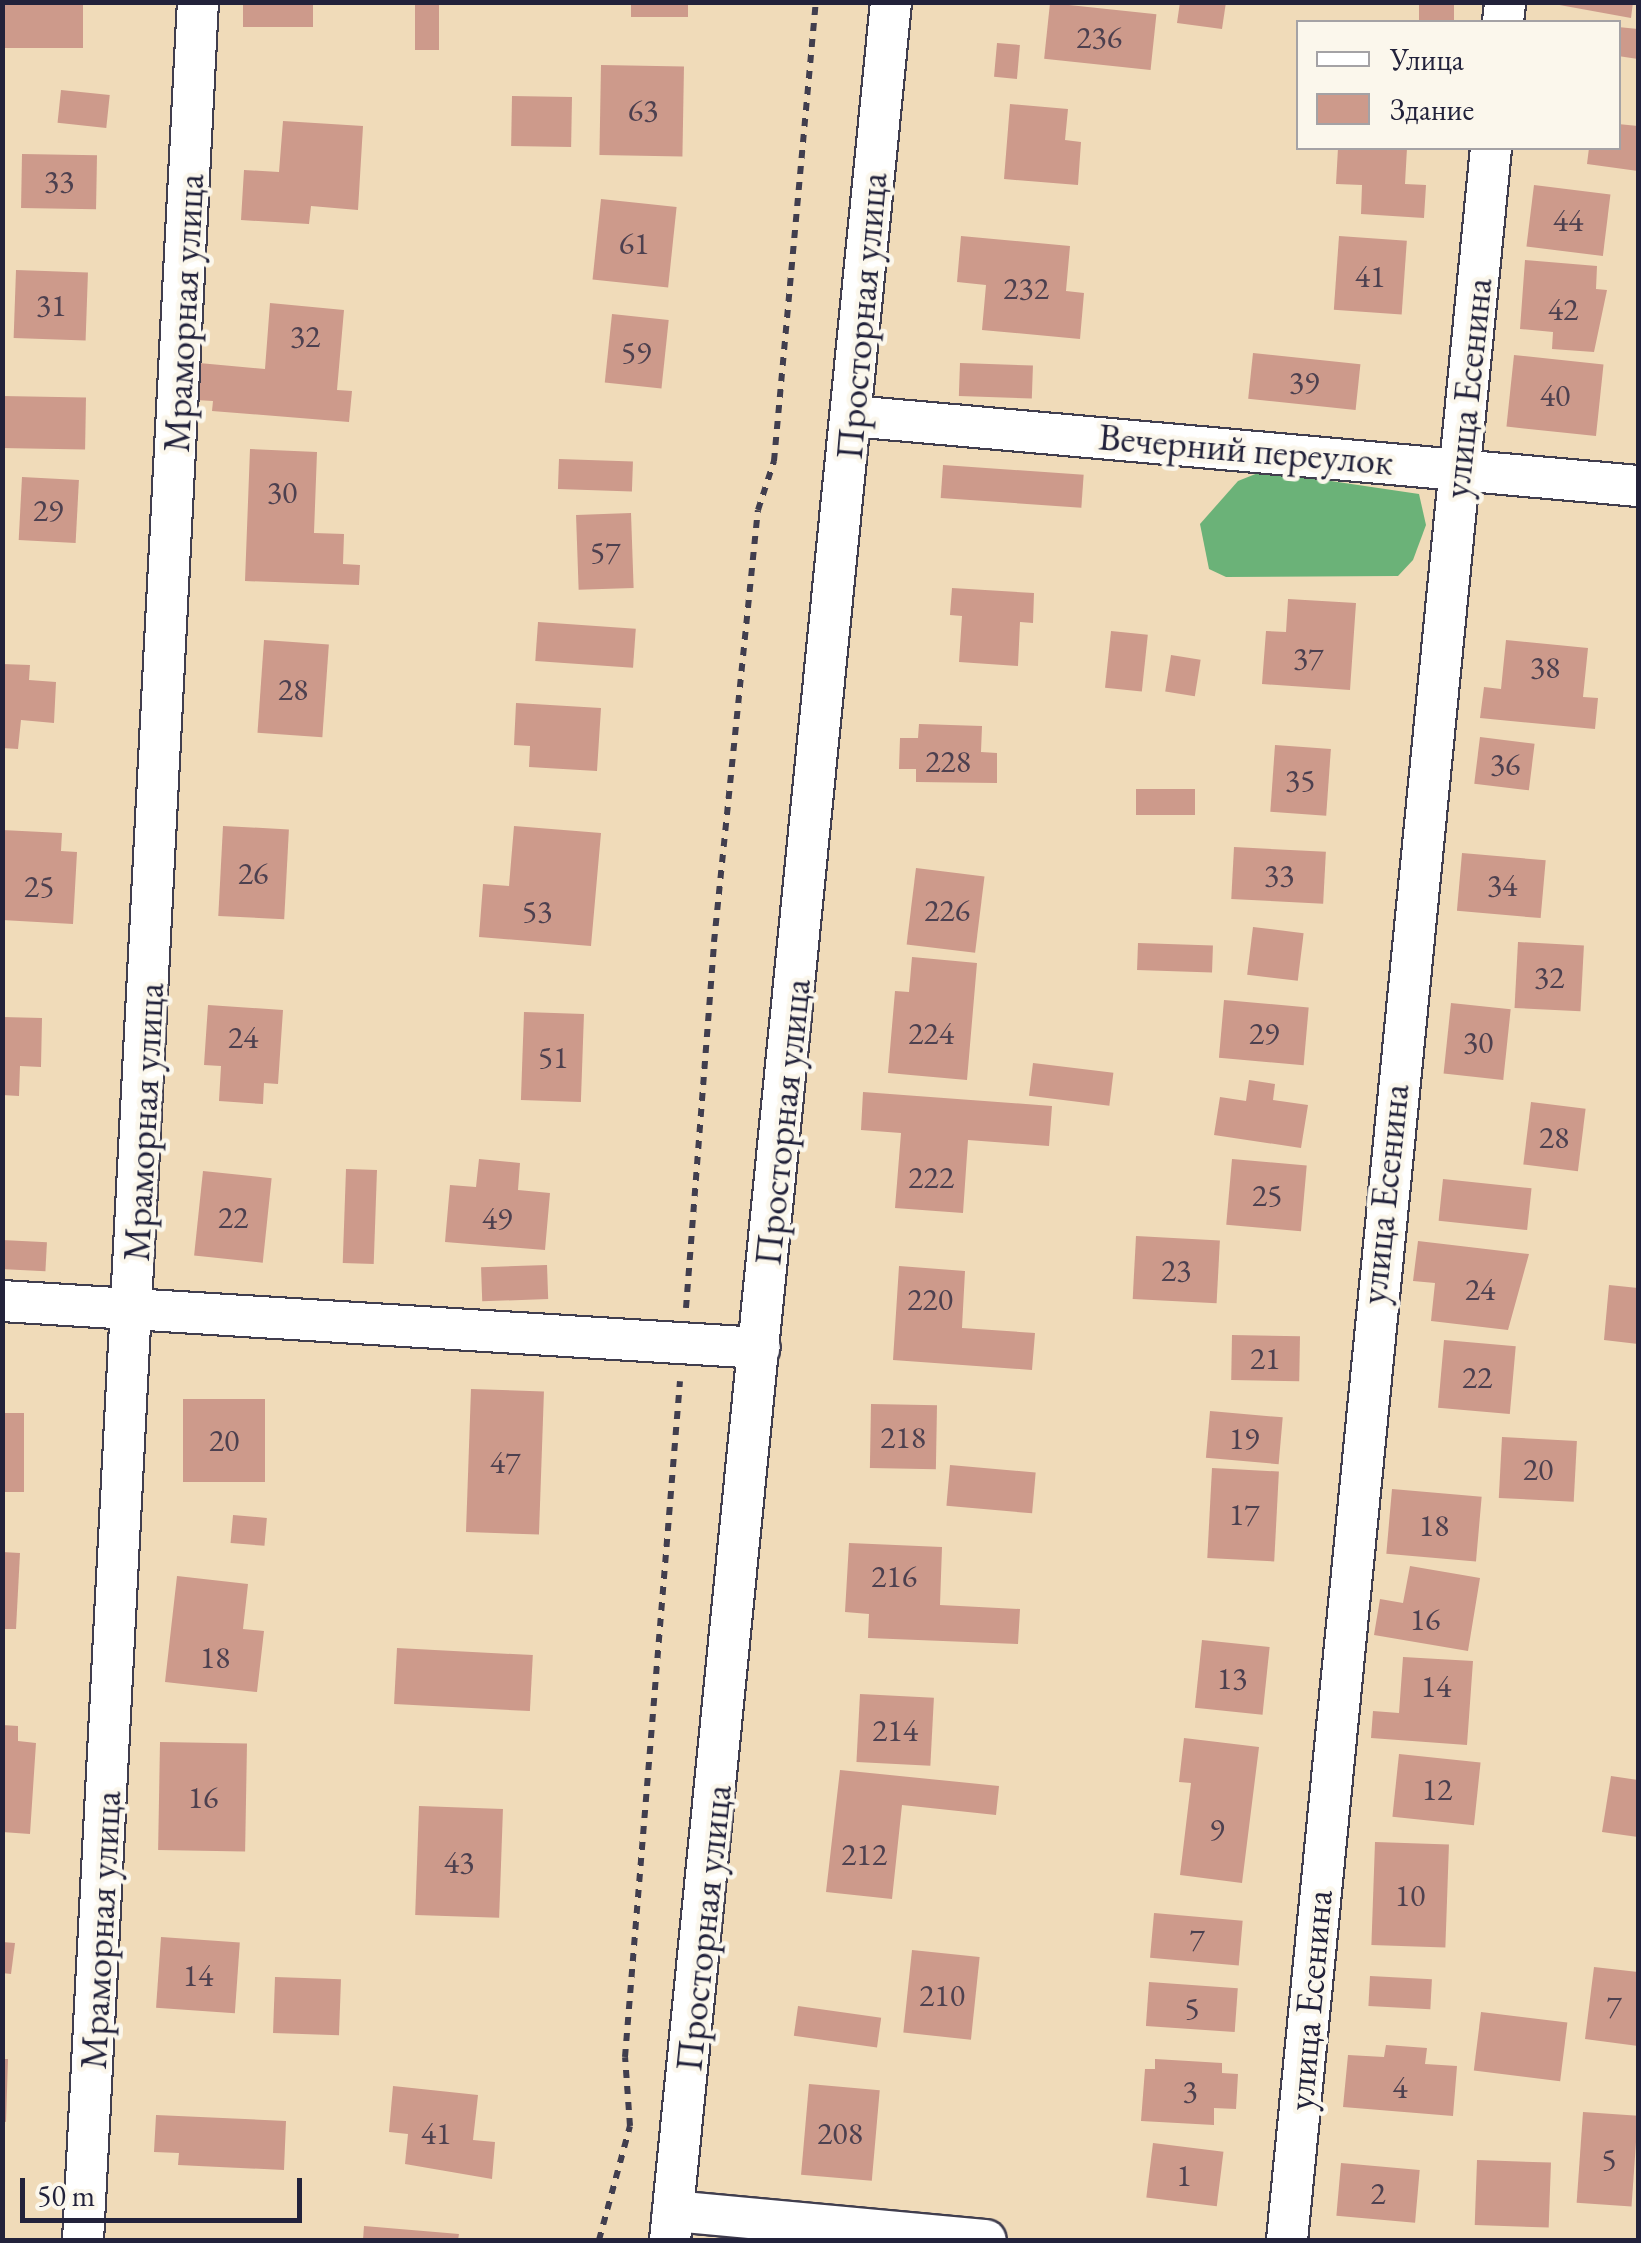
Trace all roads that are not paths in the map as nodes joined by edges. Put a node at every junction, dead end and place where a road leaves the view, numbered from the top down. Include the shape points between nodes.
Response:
1 (198, 2) edge
2 (891, 2) edge
3 (1491, 150) edge
4 (852, 416) junction
5 (1459, 466) junction
6 (1638, 486) edge
7 (2, 1302) edge
8 (134, 1307) junction
9 (760, 1348) junction
10 (672, 2226) edge
11 (84, 2240) edge
12 (986, 2240) edge
13 (1287, 2240) edge

1 - 8 street, Мраморная улица
2 - 4 street, Просторная улица
3 - 5 street, улица Есенина
4 - 5 street, Вечерний переулок
4 - 9 street, Просторная улица
5 - 6 street, Вечерний переулок
5 - 13 street, улица Есенина
7 - 8 street
8 - 9 street
8 - 11 street, Мраморная улица
9 - 10 street, Просторная улица
10 - 12 street

